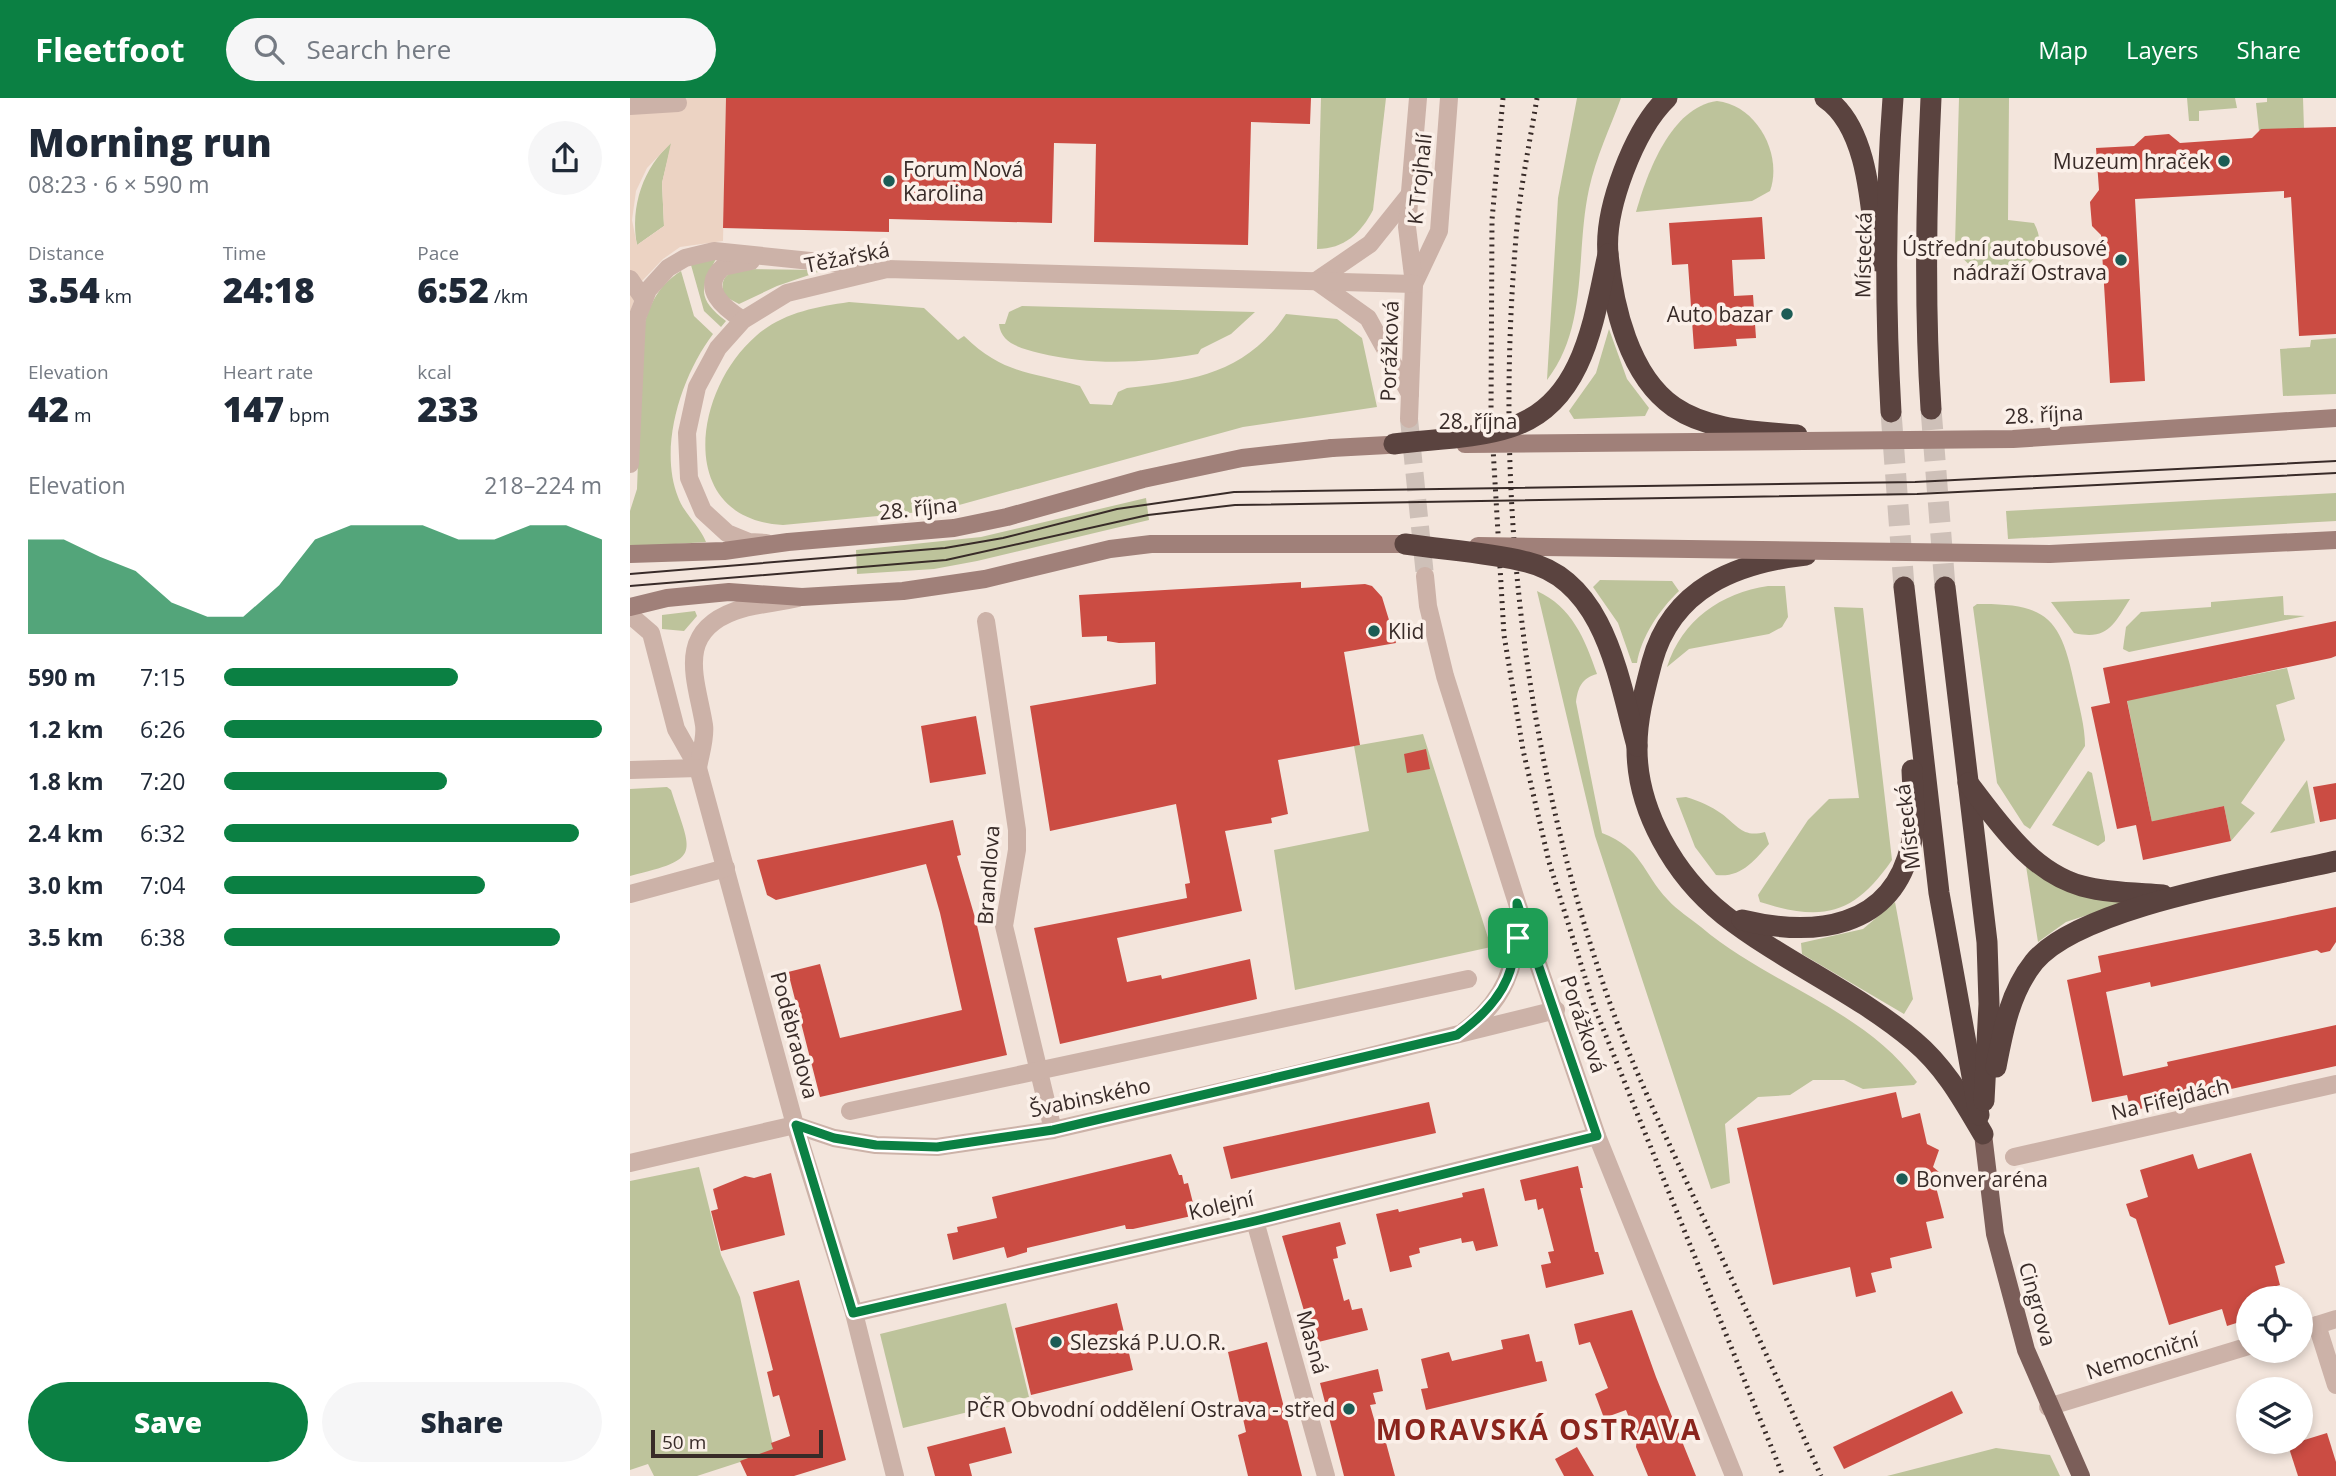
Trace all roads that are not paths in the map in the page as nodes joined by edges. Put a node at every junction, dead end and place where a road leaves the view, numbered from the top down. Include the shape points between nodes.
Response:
1 (1418, 98) edge
2 (1449, 98) edge
3 (1825, 98) edge
4 (1893, 98) edge
5 (1931, 98) edge
6 (1942, 98) edge
7 (1664, 99) edge
8 (678, 103) dead end
9 (630, 106) edge
10 (1930, 130) junction
11 (1410, 194) junction
12 (1608, 254) junction
13 (775, 258) junction
14 (887, 269) junction
15 (630, 279) edge
16 (1316, 281) junction
17 (1414, 284) junction
18 (643, 298) junction
19 (743, 320) junction
20 (1887, 347) junction
21 (1410, 394) junction
22 (1931, 410) tunnel mouth
23 (1891, 412) tunnel mouth
24 (2336, 418) edge
25 (1409, 419) tunnel mouth
26 (1862, 442) junction
27 (1394, 444) junction
28 (630, 464) edge
29 (2336, 540) edge
30 (788, 542) junction
31 (1405, 544) junction
32 (1841, 552) junction
33 (630, 554) edge
34 (1425, 576) tunnel mouth
35 (1945, 587) tunnel mouth
36 (802, 597) junction
37 (630, 607) edge
38 (630, 615) edge
39 (986, 621) dead end
40 (1637, 746) junction
41 (698, 768) junction
42 (630, 770) edge
43 (1966, 779) junction
44 (2336, 861) edge
45 (726, 868) junction
46 (630, 894) edge
47 (2182, 897) junction
48 (1517, 903) junction
49 (1726, 917) junction
50 (1468, 979) dead end
51 (1556, 1010) junction
52 (1457, 1035) junction
53 (1039, 1069) junction
54 (2336, 1084) edge
55 (850, 1111) dead end
56 (796, 1125) junction
57 (1053, 1130) junction
58 (1983, 1134) junction
59 (1597, 1136) junction
60 (2014, 1157) dead end
61 (630, 1163) edge
62 (1255, 1221) junction
63 (853, 1313) junction
64 (2336, 1319) edge
65 (2313, 1327) edge
66 (2313, 1336) edge
67 (2236, 1350) edge
68 (2336, 1385) edge
69 (2048, 1407) junction
70 (895, 1476) edge
71 (1326, 1476) edge
72 (1734, 1476) edge
73 (2081, 1476) edge

1 - 11 street, K Trojhalí
2 - 17 street, K Trojhalí via 1439,231
3 - 20 highway via 1845,117 1859,143
4 - 20 highway, Místecká
5 - 10 highway
6 - 10 highway
7 - 12 highway via 1636,144 1616,198
8 - 9 street
10 - 22 highway via 1927,345
11 - 16 street via 1370,244
11 - 17 street, K Trojhalí via 1407,227
12 - 26 highway, bridge via 1633,353 1648,383 1673,406 1698,419 1738,429
12 - 27 highway, bridge via 1581,360 1555,398 1511,427
13 - 14 street
13 - 18 street via 714,251 696,255 668,268
13 - 19 street via 735,262 715,276 713,291 718,301
14 - 16 street, Těžařská
14 - 19 street, Těžařská via 787,293
15 - 18 street
16 - 17 street, Těžařská
16 - 21 street via 1368,318
17 - 21 street, Porážková
18 - 28 street via 636,328
19 - 30 street, Těžařská via 718,348 697,387 687,433 689,478 703,511 727,533 756,543
20 - 23 highway, Místecká
21 - 25 street, Porážková
24 - 26 street, 28. října, bridge via 2013,439
26 - 27 street, 28. října, bridge
27 - 30 street, 28. října, bridge via 1242,458 1143,479 976,525
29 - 32 street, bridge via 2050,554
30 - 33 street, 28. října via 724,551
31 - 32 street, bridge
31 - 36 street via 1151,544 1082,554 985,579 928,588
31 - 40 highway, bridge via 1527,562 1561,580 1585,603 1602,631
32 - 40 highway, bridge via 1757,564 1688,599 1655,652
34 - 48 street, Porážková via 1445,676
35 - 43 highway
36 - 37 street via 729,592
36 - 41 street, Poděbradova via 732,612 700,639 692,673 705,728
38 - 41 street, Poděbradova via 651,633 676,729
39 - 53 street, Brandlova via 1017,831 1004,926
40 - 49 highway via 1648,801 1663,840 1692,886
41 - 42 street
41 - 45 street, Poděbradova
43 - 47 highway via 2018,845 2062,877 2093,888
43 - 58 highway via 1982,887 1989,1004
44 - 47 highway
45 - 46 street
45 - 56 street, Poděbradova
47 - 58 highway via 2094,922 2050,947 2033,964 2006,1021
48 - 51 street, Porážková
48 - 52 street via 1518,938 1506,985 1484,1015
49 - 58 highway via 1858,1000 1915,1042 1951,1079
49 - 58 highway, Místecká via 1799,929 1846,922 1879,902 1901,871 1914,817 1905,594 1939,893
50 - 53 street, Švabinského
51 - 52 street, Švabinského
51 - 59 street, Porážková
52 - 57 street, Švabinského
53 - 55 street, Švabinského
53 - 57 street, Brandlova
54 - 60 street, Na Fifejdách
56 - 57 street, Švabinského via 844,1140 937,1147
56 - 61 street
56 - 63 street, Poděbradova
58 - 69 main road, Cingrova via 2006,1280
59 - 62 street, Kolejní
59 - 72 street, Porážková
62 - 63 street, Kolejní
62 - 71 street, Masná
63 - 70 street, Poděbradova
64 - 65 street
66 - 68 street
67 - 69 street, Nemocniční
69 - 73 main road, Cingrova

